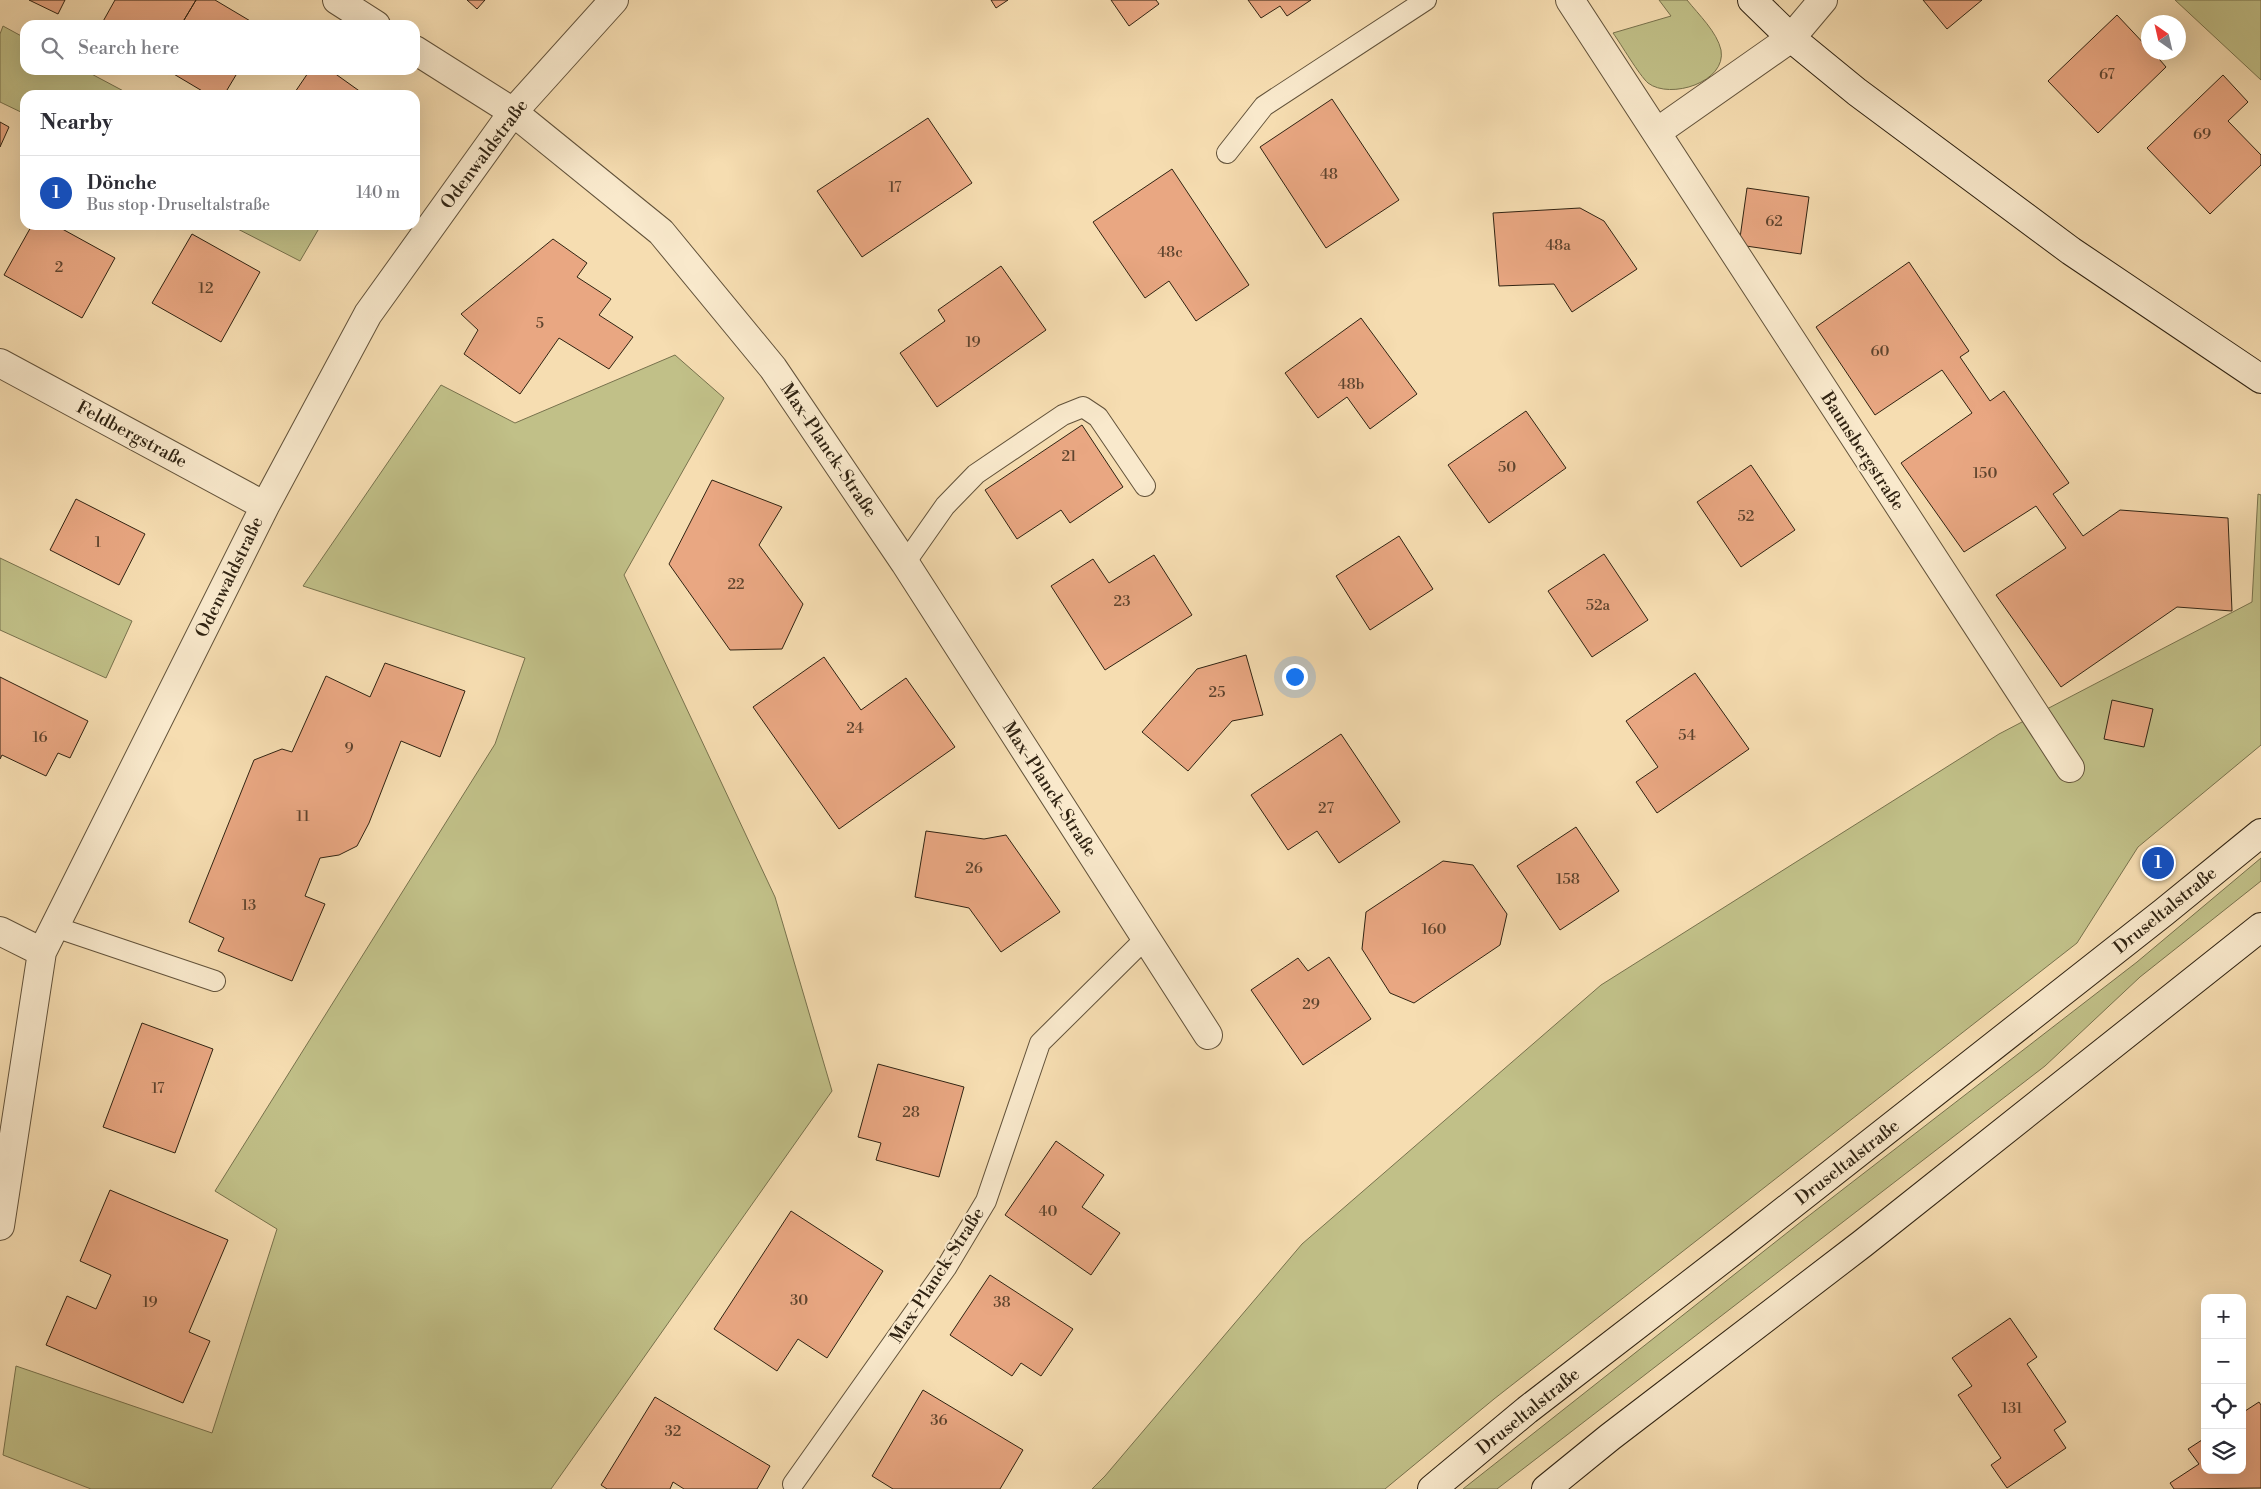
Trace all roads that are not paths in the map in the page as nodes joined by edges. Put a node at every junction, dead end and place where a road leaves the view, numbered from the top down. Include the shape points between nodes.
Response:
1 (337, 0) edge
2 (614, 0) edge
3 (1426, 0) edge
4 (1570, 0) edge
5 (1752, 0) edge
6 (1823, 0) edge
7 (368, 20) edge
8 (1791, 38) junction
9 (420, 53) edge
10 (513, 112) junction
11 (1657, 132) junction
12 (1227, 153) dead end
13 (0, 362) edge
14 (2258, 380) edge
15 (1145, 486) dead end
16 (264, 506) junction
17 (905, 563) junction
18 (2070, 768) dead end
19 (2261, 833) edge
20 (55, 927) junction
21 (2261, 927) edge
22 (0, 931) edge
23 (1145, 938) junction
24 (42, 952) junction
25 (216, 981) dead end
26 (1208, 1035) dead end
27 (0, 1226) edge
28 (794, 1484) dead end
29 (1432, 1489) edge
30 (1546, 1489) edge

1 - 7 street
2 - 10 street, Odenwaldstraße
3 - 12 lane via 1264,106
4 - 11 street, Baunsbergstraße
5 - 8 street
6 - 8 street
8 - 11 street
8 - 14 street via 1857,92 2071,251
9 - 10 street, Max-Planck-Straße
10 - 16 street, Odenwaldstraße via 368,314
10 - 17 street, Max-Planck-Straße via 662,232 773,368
11 - 18 street, Baunsbergstraße
13 - 16 street, Feldbergstraße
15 - 17 lane via 1098,417 1083,407 1063,415 976,474 945,506
16 - 20 street, Odenwaldstraße
17 - 23 street, Max-Planck-Straße
19 - 29 street, Druseltalstraße via 1838,1169 1527,1410
20 - 24 street, Odenwaldstraße
20 - 25 lane
21 - 30 street via 1862,1244
22 - 24 street
23 - 26 street, Max-Planck-Straße
23 - 28 lane, Max-Planck-Straße via 1040,1043 986,1201 946,1268
24 - 27 street, Odenwaldstraße

